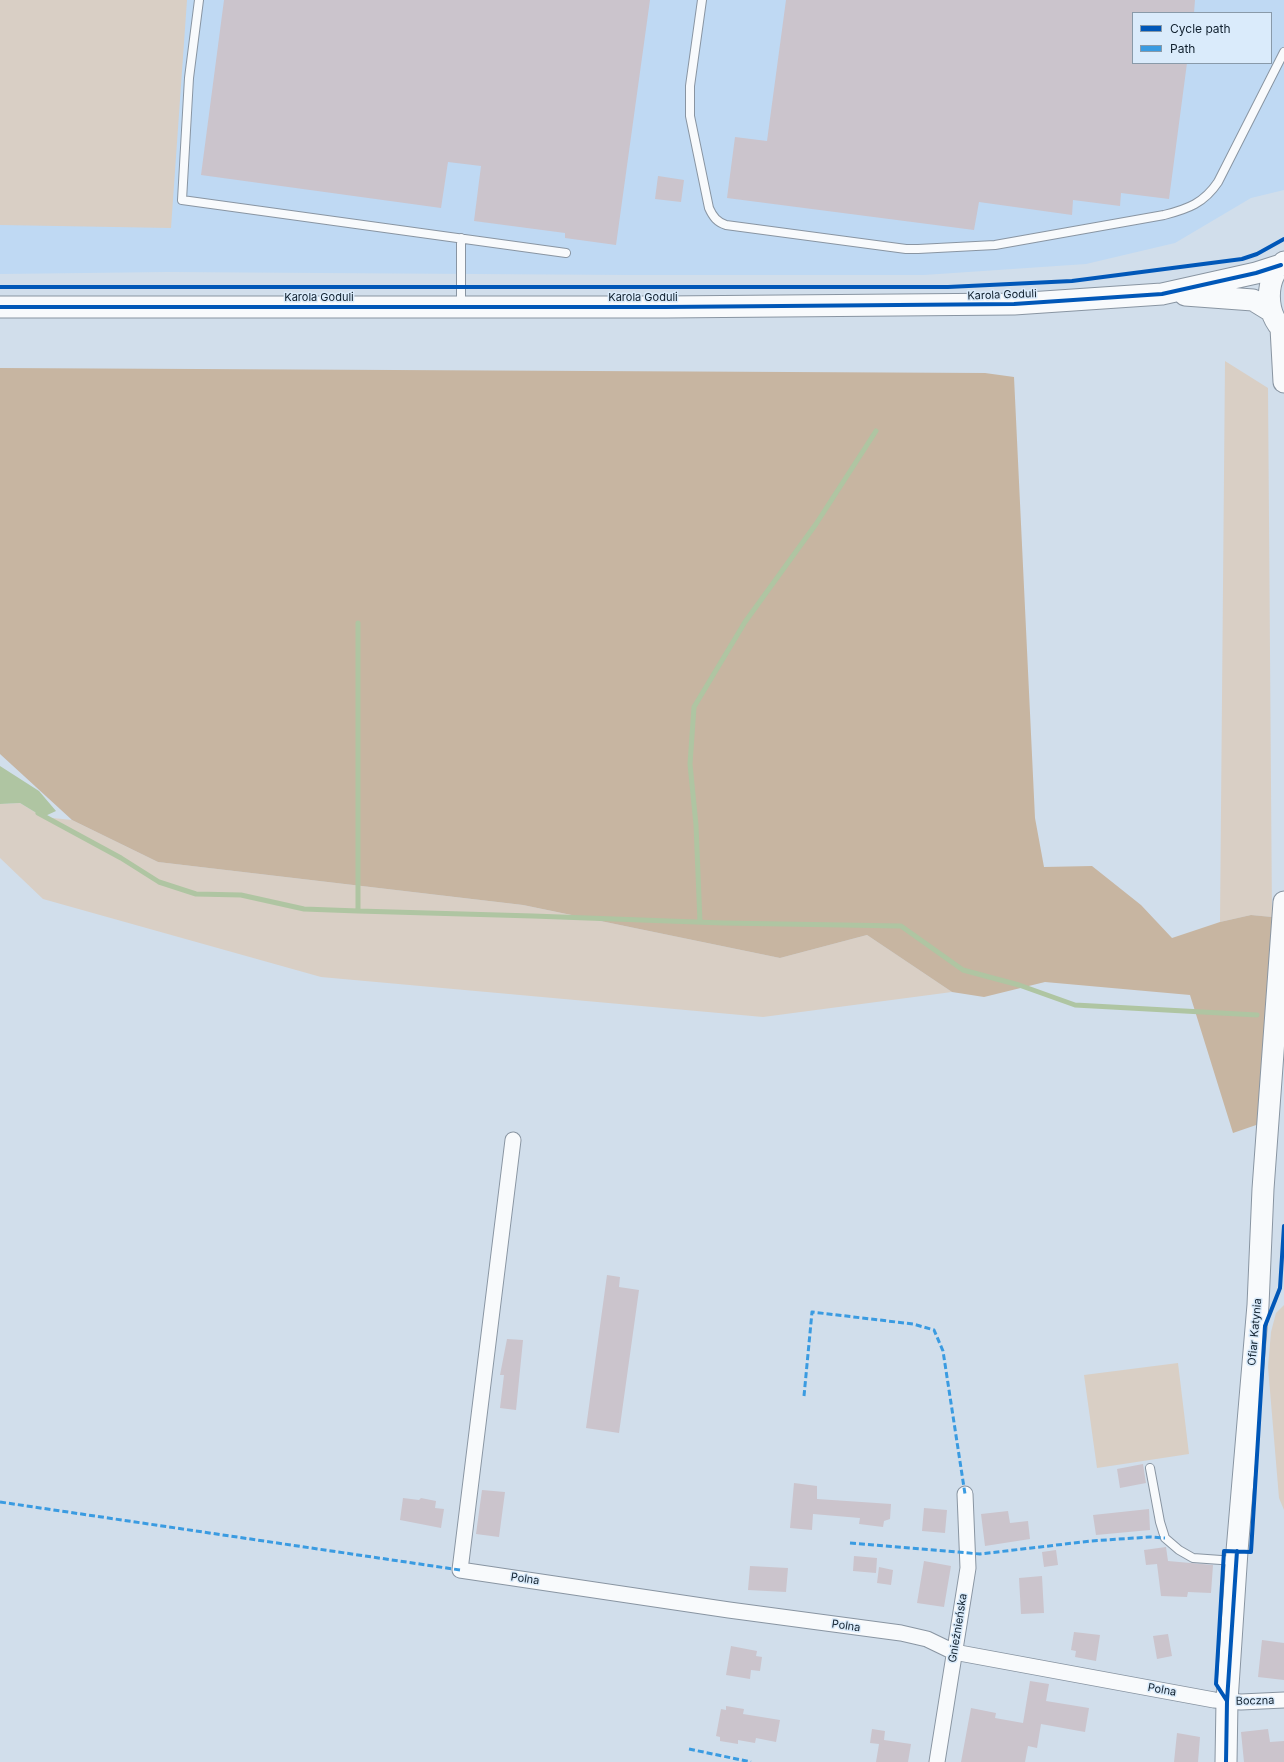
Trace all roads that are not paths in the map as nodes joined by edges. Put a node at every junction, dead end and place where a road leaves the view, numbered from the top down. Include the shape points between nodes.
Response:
1 (199, 0) edge
2 (702, 0) edge
3 (1284, 52) edge
4 (461, 238) junction
5 (566, 253) dead end
6 (1283, 264) edge
7 (1162, 294) junction
8 (0, 307) edge
9 (461, 307) junction
10 (1279, 323) edge
11 (1284, 382) edge
12 (1284, 902) edge
13 (513, 1140) dead end
14 (1150, 1468) dead end
15 (965, 1494) dead end
16 (1236, 1561) junction
17 (954, 1652) junction
18 (1284, 1700) edge
19 (1227, 1701) junction
20 (938, 1762) edge
21 (1226, 1762) edge

1 - 4 lane via 189,78 182,200
2 - 3 lane via 690,86 690,116 709,208 713,216 718,222 726,225 906,249 995,245 1164,215 1190,207 1211,192 1218,182
4 - 5 lane
4 - 9 lane
6 - 7 street, Karola Goduli via 1256,273
6 - 10 street via 1274,275 1269,298
7 - 9 street, Karola Goduli via 944,306
7 - 10 street, Karola Goduli via 1253,300
8 - 9 street, Karola Goduli
10 - 11 street
12 - 16 street, Ofiar Katynia via 1263,1189 1258,1305
13 - 17 street, Polna via 460,1570 901,1633 927,1640
14 - 16 lane via 1165,1538 1194,1558
15 - 17 street, Gnieźnieńska via 968,1568
16 - 19 street, Ofiar Katynia
17 - 19 street, Polna
17 - 20 street, Gnieźnieńska
18 - 19 street, Boczna
19 - 21 street, Ofiar Katynia

